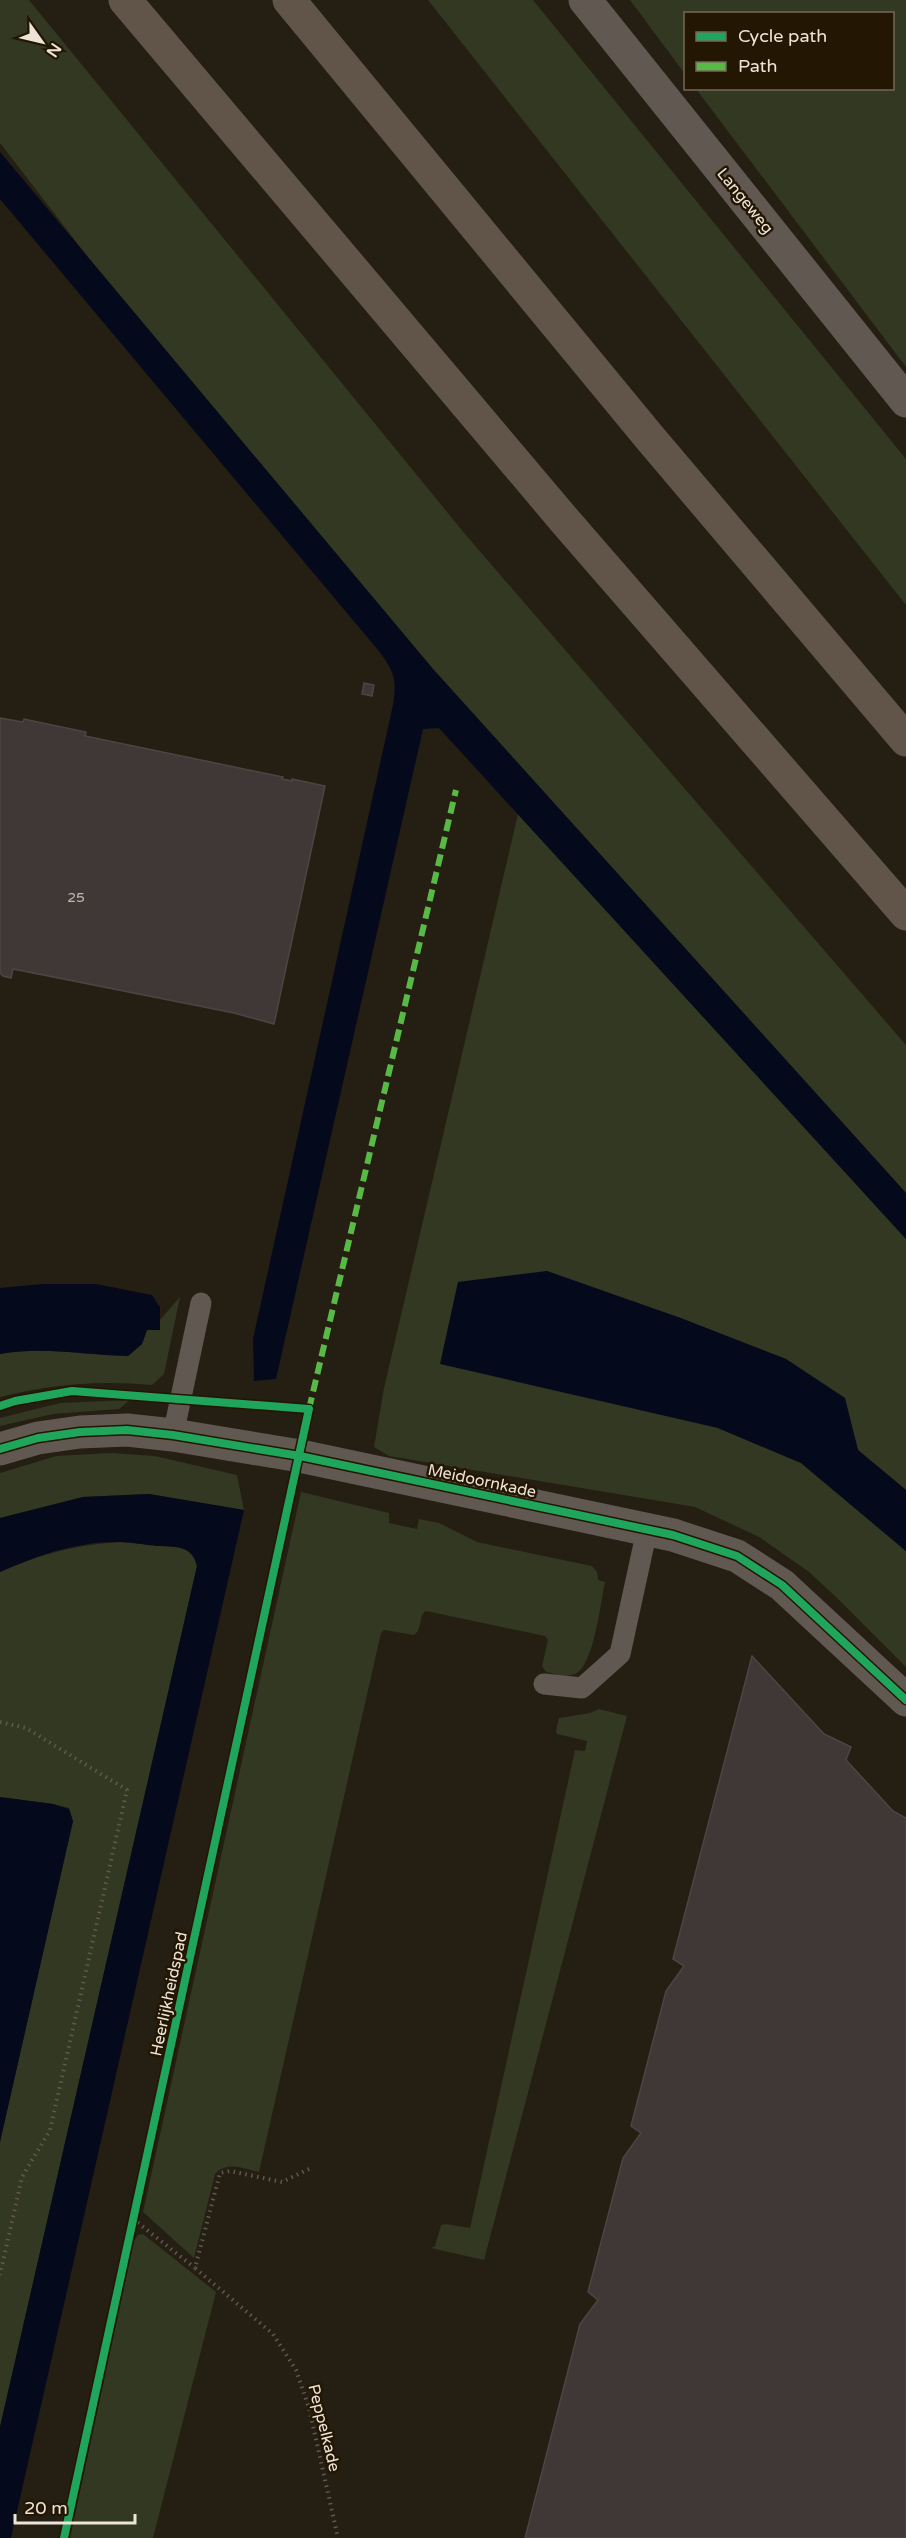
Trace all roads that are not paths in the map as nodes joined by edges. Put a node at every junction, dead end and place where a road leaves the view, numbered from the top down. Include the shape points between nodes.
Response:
1 (125, 0) edge
2 (289, 0) edge
3 (585, 0) edge
4 (906, 401) edge
5 (906, 740) edge
6 (906, 914) edge
7 (201, 1303) dead end
8 (173, 1435) junction
9 (0, 1449) edge
10 (647, 1530) junction
11 (544, 1684) dead end
12 (906, 1700) edge

1 - 6 highway via 573,530
2 - 5 highway via 650,438
3 - 4 street, Langeweg
7 - 8 lane
8 - 9 street, Meidoornkade via 127,1430 80,1432
8 - 10 street, Meidoornkade via 300,1456
10 - 11 lane via 620,1654 582,1688
10 - 12 street, Meidoornkade via 737,1556 782,1585

